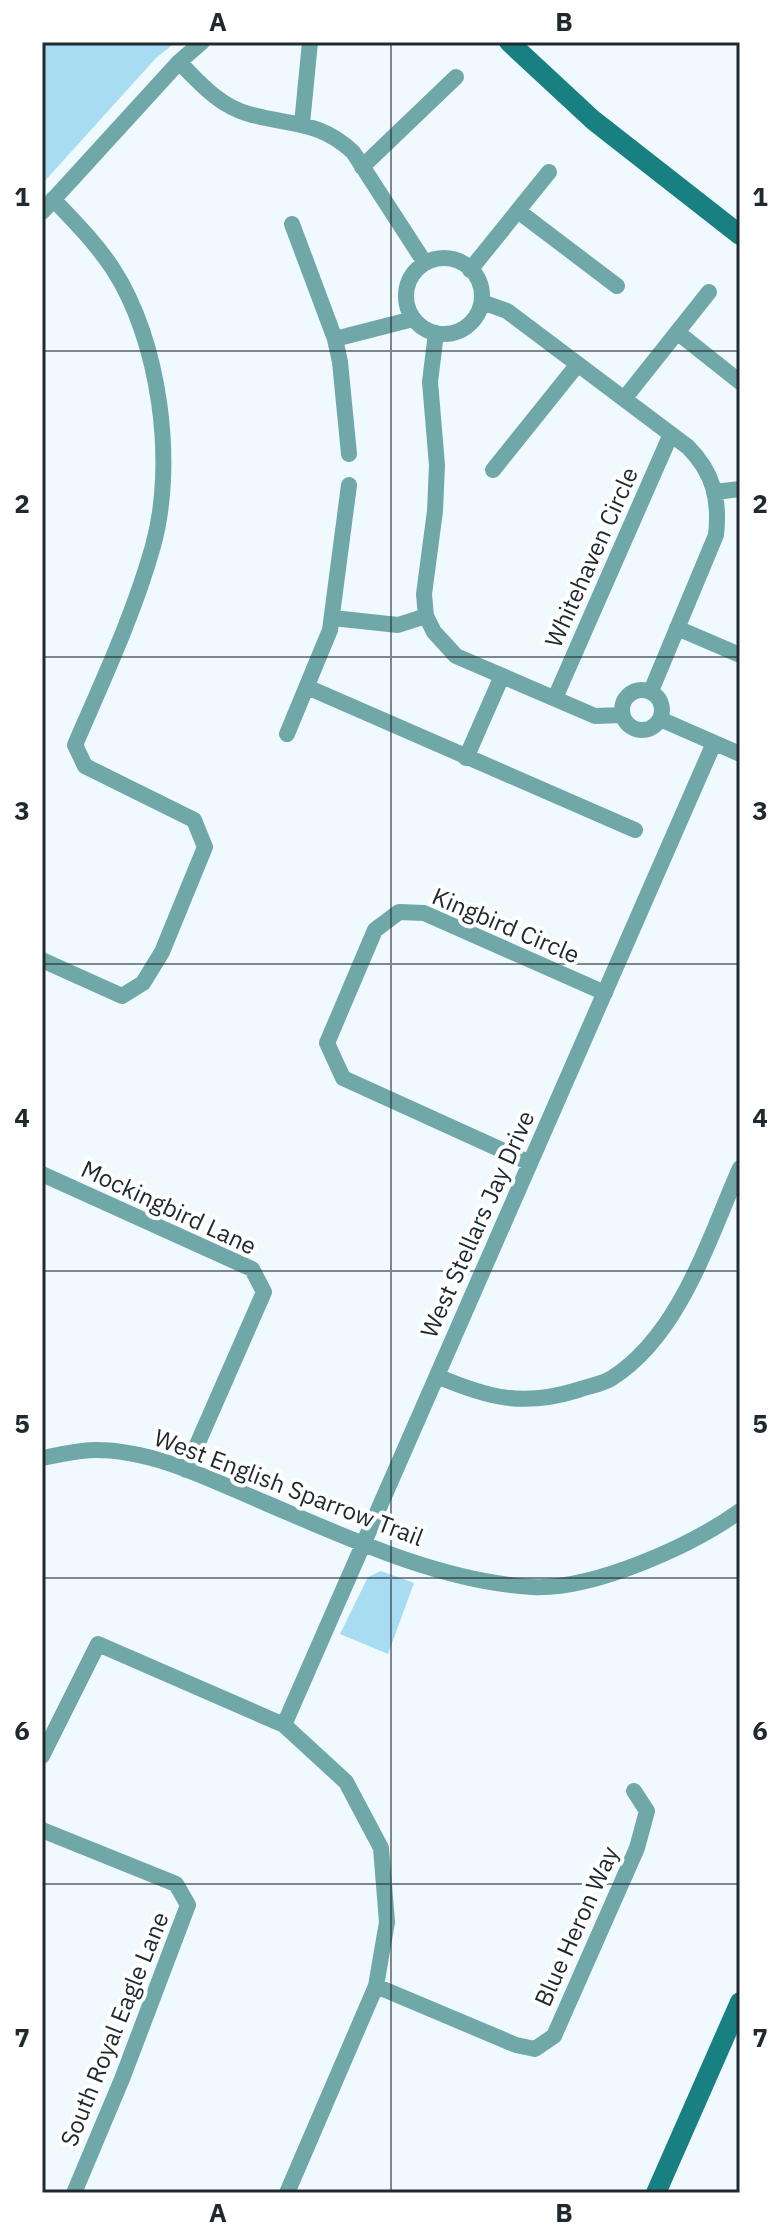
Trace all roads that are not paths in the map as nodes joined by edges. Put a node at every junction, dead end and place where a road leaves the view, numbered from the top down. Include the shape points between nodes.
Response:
1 (202, 42) edge
2 (310, 42) edge
3 (509, 42) edge
4 (179, 62) junction
5 (456, 77) dead end
6 (302, 124) junction
7 (362, 167) junction
8 (549, 172) dead end
9 (48, 206) edge
10 (518, 211) junction
11 (292, 224) dead end
12 (740, 235) edge
13 (425, 263) junction
14 (470, 270) junction
15 (617, 286) dead end
16 (709, 292) dead end
17 (482, 302) junction
18 (413, 319) junction
19 (677, 332) junction
20 (436, 333) junction
21 (335, 339) junction
22 (578, 364) junction
23 (740, 382) edge
24 (624, 399) junction
25 (671, 434) junction
26 (349, 454) dead end
27 (493, 470) dead end
28 (349, 485) dead end
29 (740, 489) edge
30 (715, 492) junction
31 (426, 616) junction
32 (333, 618) junction
33 (677, 628) junction
34 (740, 655) edge
35 (502, 676) junction
36 (307, 687) junction
37 (651, 691) junction
38 (555, 698) junction
39 (622, 715) junction
40 (660, 719) junction
41 (287, 734) dead end
42 (714, 743) junction
43 (740, 754) edge
44 (466, 758) junction
45 (635, 830) dead end
46 (42, 960) edge
47 (605, 993) junction
48 (530, 1163) junction
49 (740, 1168) edge
50 (42, 1174) edge
51 (437, 1376) junction
52 (42, 1458) edge
53 (186, 1470) junction
54 (740, 1511) edge
55 (363, 1545) junction
56 (284, 1725) junction
57 (42, 1756) edge
58 (634, 1791) dead end
59 (42, 1830) edge
60 (376, 1986) junction
61 (740, 2002) edge
62 (74, 2193) edge
63 (287, 2193) edge
64 (656, 2193) edge

1 - 4 street
2 - 6 street
3 - 12 main road via 593,120
4 - 6 street via 217,100 248,114
4 - 9 street
5 - 7 street
6 - 7 street via 339,139
7 - 13 street
8 - 10 street
9 - 46 street via 82,230 114,270 140,324 158,396 165,459 154,544 75,745 85,766 194,820 205,847 162,952 143,983 122,996
10 - 14 street
10 - 15 street
11 - 21 street
13 - 14 street via 441,258 460,261
13 - 18 street via 408,282 406,302
14 - 17 street
16 - 19 street
17 - 20 street via 466,327
17 - 22 street via 507,311
18 - 20 street
18 - 21 street
19 - 23 street
19 - 24 street
20 - 31 street via 430,382 437,465
21 - 26 street
22 - 24 street
22 - 27 street
24 - 25 street
25 - 30 street via 702,462
25 - 38 street, Whitehaven Circle
28 - 32 street
29 - 30 street
30 - 33 street via 716,535
31 - 32 street via 398,625
31 - 35 street via 456,656
32 - 36 street
33 - 34 street
33 - 37 street
35 - 38 street
35 - 44 street
36 - 41 street
36 - 44 street
37 - 39 street via 634,690 622,704
37 - 40 street via 661,700
38 - 39 street via 595,716
39 - 40 street via 642,730
40 - 42 street
42 - 43 street
42 - 47 street, West Stellars Jay Drive
44 - 45 street
47 - 48 street, West Stellars Jay Drive
47 - 48 street, Kingbird Circle via 424,913 399,912 375,930 327,1043 343,1078
48 - 51 street, West Stellars Jay Drive
49 - 51 street via 678,1306 646,1350 611,1380 556,1397 502,1399
50 - 53 street, Mockingbird Lane via 252,1269 264,1292
51 - 55 street, West Stellars Jay Drive
52 - 53 street, West English Sparrow Trail via 96,1450
53 - 55 street, West English Sparrow Trail
54 - 55 street, West English Sparrow Trail via 651,1559 586,1581 534,1587 468,1577
55 - 56 street, West Stellars Jay Drive
56 - 57 street via 98,1644
56 - 60 street via 346,1782 381,1848 387,1922
58 - 60 street, Blue Heron Way via 647,1811 637,1848 554,2036 535,2049 516,2045
59 - 62 street, South Royal Eagle Lane via 176,1884 188,1905
60 - 63 street
61 - 64 main road

